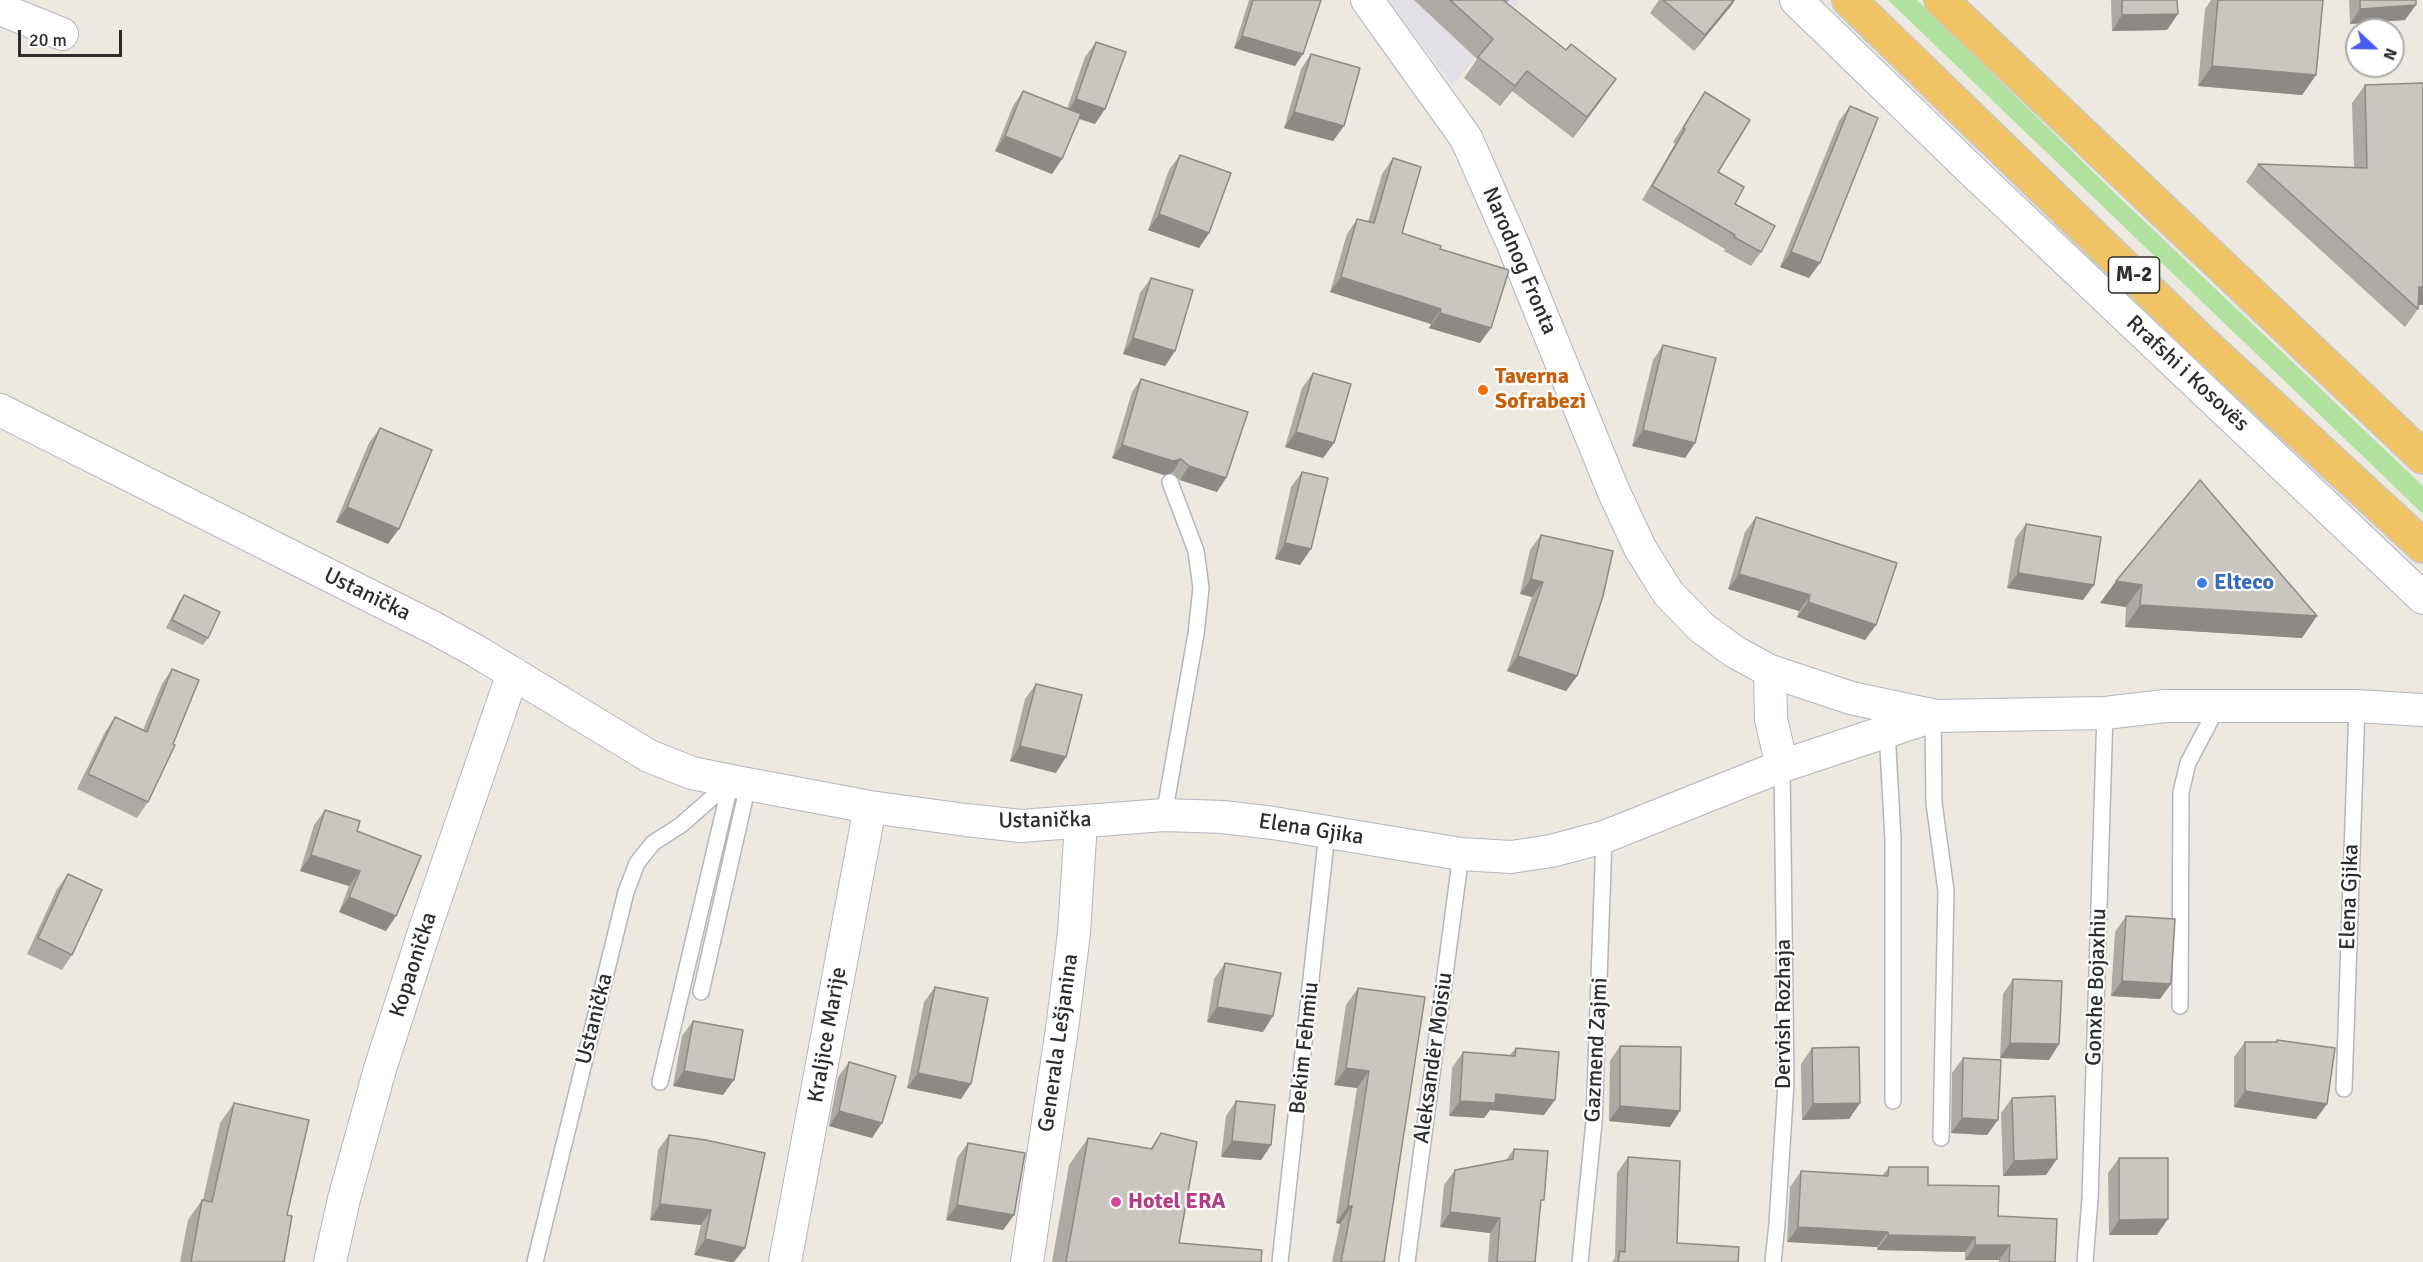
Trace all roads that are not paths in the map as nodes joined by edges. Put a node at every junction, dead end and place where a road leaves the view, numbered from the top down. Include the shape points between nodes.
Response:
1 (1367, 0) edge
2 (1796, 0) edge
3 (1849, 0) edge
4 (1941, 0) edge
5 (0, 9) edge
6 (62, 34) dead end
7 (0, 410) edge
8 (2423, 457) edge
9 (1170, 482) dead end
10 (2423, 546) edge
11 (2423, 598) edge
12 (1770, 670) junction
13 (513, 673) junction
14 (2218, 706) junction
15 (2357, 706) junction
16 (2423, 710) edge
17 (2105, 712) junction
18 (1933, 716) junction
19 (1887, 732) junction
20 (1782, 766) junction
21 (739, 783) junction
22 (870, 807) junction
23 (1164, 815) junction
24 (1081, 822) junction
25 (1327, 833) junction
26 (1604, 837) junction
27 (1461, 854) junction
28 (701, 992) dead end
29 (2180, 1006) dead end
30 (660, 1082) dead end
31 (2344, 1089) dead end
32 (1893, 1101) dead end
33 (1941, 1138) dead end
34 (330, 1262) edge
35 (535, 1262) edge
36 (785, 1262) edge
37 (1027, 1262) edge
38 (1280, 1262) edge
39 (1407, 1262) edge
40 (1580, 1262) edge
41 (1773, 1262) edge
42 (2085, 1262) edge

1 - 12 street, Narodnog Fronta via 1466,138 1640,548 1668,593 1702,628 1734,652
2 - 11 street, Rrafshi i Kosovës
3 - 10 highway, Rrafshi i Kosovës / M-2 via 2201,340
4 - 8 highway
5 - 6 street
7 - 13 street, Ustanička via 434,628
9 - 23 lane via 1196,551 1201,588
12 - 18 street, Narodnog Fronta via 1851,698
12 - 20 street via 1771,719
13 - 21 street, Ustanička via 649,756 692,773
13 - 34 street, Kopaonička via 380,1069
14 - 15 street, Elena Gjika
14 - 17 street, Elena Gjika
14 - 29 lane via 2188,763 2181,792
15 - 16 street, Elena Gjika
15 - 31 lane, Elena Gjika
17 - 18 street, Elena Gjika
17 - 42 lane, Gonxhe Bojaxhiu
18 - 19 street, Elena Gjika
18 - 33 lane via 1935,803 1946,891
19 - 20 street, Elena Gjika
19 - 32 lane via 1893,839
20 - 26 street, Elena Gjika
20 - 41 lane, Dervish Rozhaja via 1786,1083
21 - 22 street, Ustanička
21 - 28 lane
21 - 30 lane
21 - 35 lane, Ustanička via 653,843 638,863 626,892
22 - 24 street, Ustanička via 1021,826
22 - 36 street, Kraljice Marije
23 - 24 street, Ustanička
23 - 25 street, Elena Gjika via 1223,817
24 - 37 street, Generala Lešjanina via 1074,933
25 - 27 street, Elena Gjika
25 - 38 lane, Bekim Fehmiu
26 - 27 street, Elena Gjika via 1511,857
26 - 40 lane, Gazmend Zajmi via 1594,1122
27 - 39 lane, Aleksandër Moisiu

